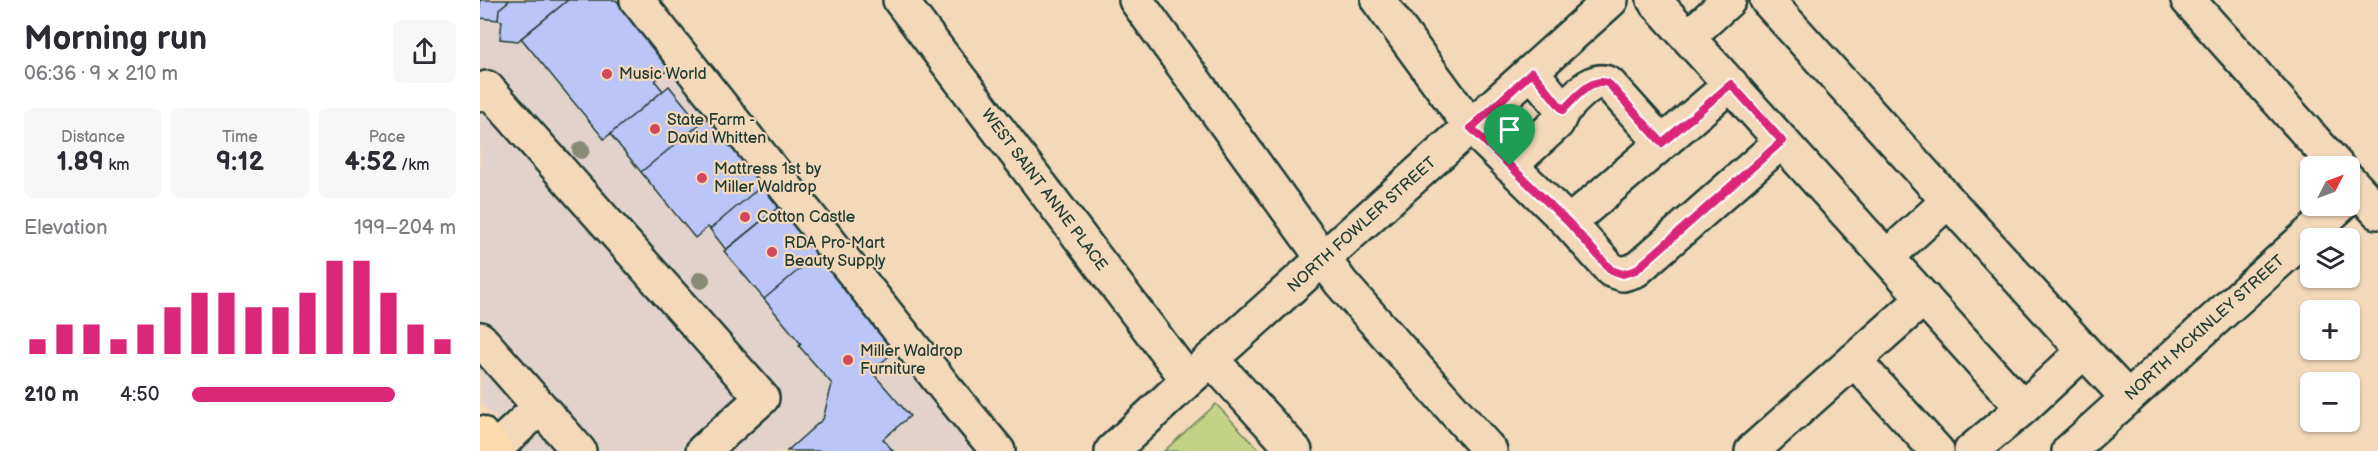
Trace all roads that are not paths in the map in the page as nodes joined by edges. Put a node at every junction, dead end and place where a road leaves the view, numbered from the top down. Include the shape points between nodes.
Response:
1 (637, 0) edge
2 (900, 0) edge
3 (1136, 0) edge
4 (1378, 0) edge
5 (1611, 0) edge
6 (1654, 0) edge
7 (1729, 0) edge
8 (1767, 0) edge
9 (2188, 0) edge
10 (1688, 37) junction
11 (1532, 72) junction
12 (1731, 84) junction
13 (480, 94) edge
14 (1563, 110) junction
15 (1471, 128) junction
16 (1782, 141) junction
17 (1662, 143) junction
18 (2321, 156) edge
19 (1510, 166) junction
20 (1948, 201) junction
21 (2326, 216) edge
22 (1569, 223) junction
23 (1887, 257) junction
24 (1324, 259) junction
25 (1924, 298) junction
26 (480, 339) edge
27 (2084, 351) junction
28 (1854, 360) junction
29 (1199, 370) junction
30 (2128, 398) junction
31 (540, 407) junction
32 (2023, 408) junction
33 (491, 444) edge
34 (579, 451) edge
35 (703, 451) edge
36 (998, 451) edge
37 (1112, 451) edge
38 (1295, 451) edge
39 (1490, 451) edge
40 (1752, 451) edge
41 (1937, 451) edge
42 (1971, 451) edge
43 (2069, 451) edge

1 - 36 street
2 - 29 street, WEST SAINT ANNE PLACE
3 - 24 street
4 - 15 street
5 - 11 street, NORTH FOWLER STREET
6 - 10 street
7 - 10 street
8 - 20 street
9 - 18 street
10 - 12 street
11 - 14 street
11 - 15 street, NORTH FOWLER STREET
12 - 16 street
12 - 17 street
13 - 35 street via 487,88 762,398
14 - 17 street via 1594,82 1602,81
14 - 19 street via 1557,123
15 - 19 street
15 - 24 street, NORTH FOWLER STREET
16 - 22 street via 1636,270 1623,274 1611,270
16 - 23 street
17 - 22 street
19 - 22 street
20 - 23 street
20 - 27 street
21 - 30 street, NORTH MCKINLEY STREET
23 - 25 street
24 - 29 street, NORTH FOWLER STREET
24 - 39 street via 1341,284
25 - 28 street
25 - 32 street
26 - 31 street
27 - 30 street
27 - 32 street
28 - 40 street
28 - 41 street
29 - 37 street, NORTH FOWLER STREET
29 - 38 street, WEST SAINT ANNE PLACE
30 - 43 street, NORTH MCKINLEY STREET
31 - 33 street
31 - 34 street
32 - 42 street

